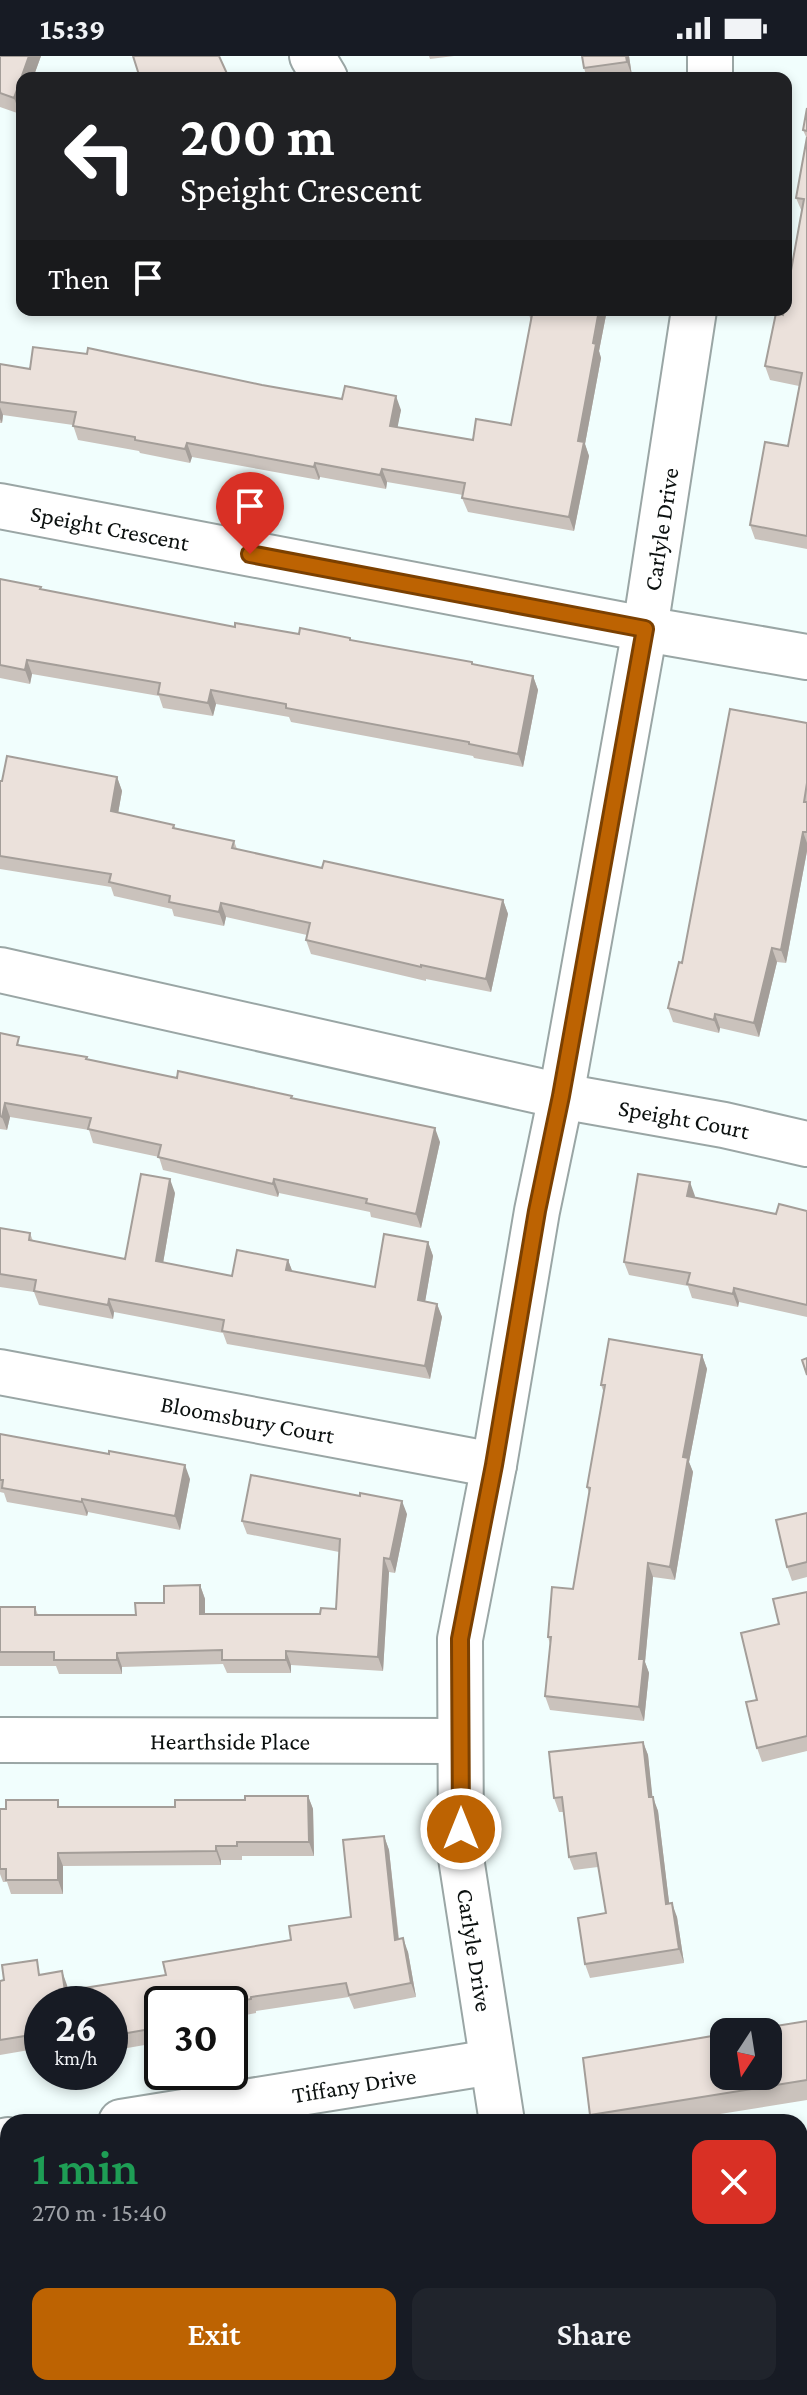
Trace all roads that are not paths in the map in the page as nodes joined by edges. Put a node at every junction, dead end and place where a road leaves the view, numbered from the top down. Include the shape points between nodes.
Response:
1 (693, 316) edge
2 (0, 506) edge
3 (645, 629) junction
4 (807, 657) edge
5 (0, 970) edge
6 (561, 1096) junction
7 (807, 1144) edge
8 (0, 1372) edge
9 (494, 1465) junction
10 (0, 1740) edge
11 (460, 1741) junction
12 (492, 2062) junction
13 (170, 2114) edge
14 (501, 2114) edge

1 - 3 street, Carlyle Drive
2 - 3 street, Speight Crescent
3 - 4 street, Speight Crescent
3 - 6 street, Carlyle Drive
5 - 6 street
6 - 7 street, Speight Court
6 - 9 street, Carlyle Drive
8 - 9 street, Bloomsbury Court
9 - 11 street, Carlyle Drive via 460,1639
10 - 11 street, Hearthside Place
11 - 12 street, Carlyle Drive via 461,1858
12 - 13 street, Tiffany Drive
12 - 14 street, Carlyle Drive

